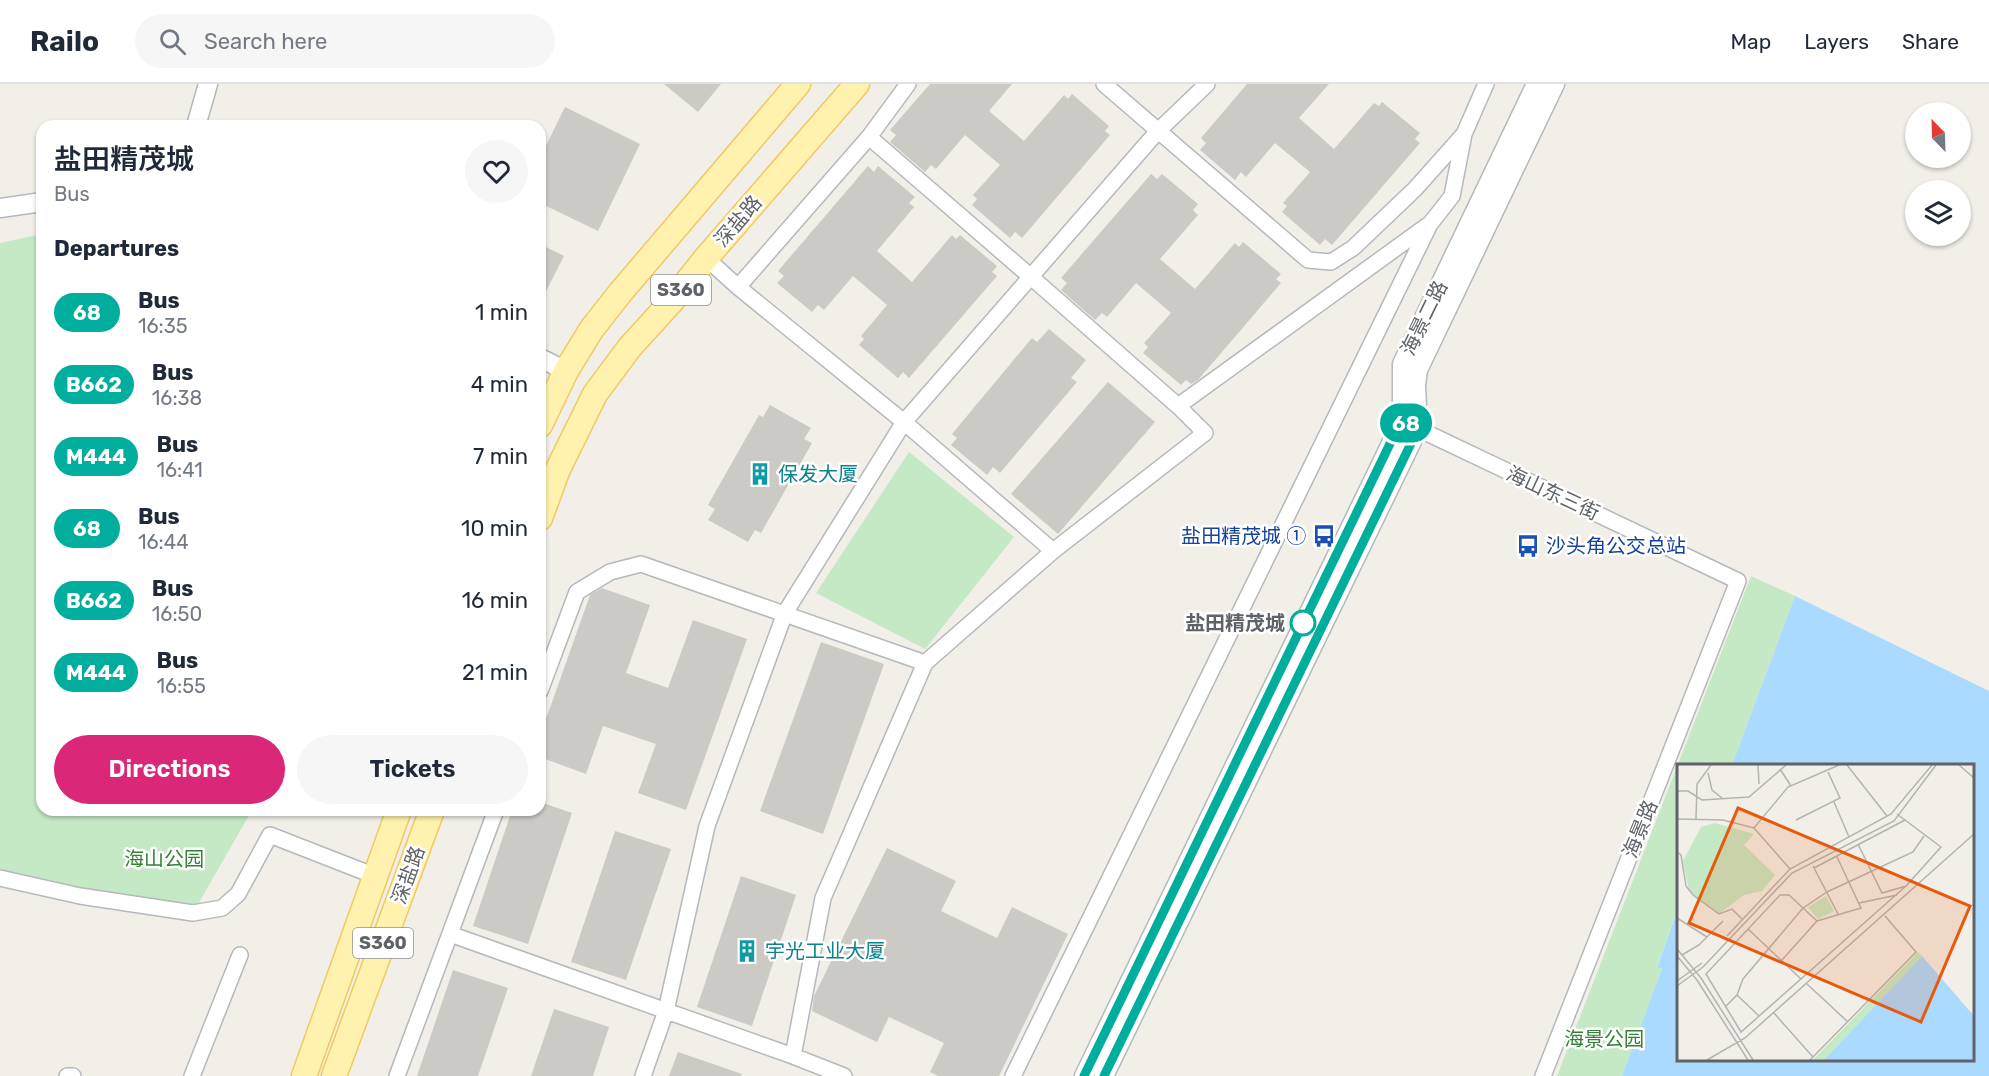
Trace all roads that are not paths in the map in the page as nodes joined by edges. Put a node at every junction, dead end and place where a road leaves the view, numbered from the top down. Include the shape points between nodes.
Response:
1 (208, 84) edge
2 (798, 84) edge
3 (857, 84) edge
4 (908, 84) edge
5 (1104, 84) edge
6 (1207, 84) edge
7 (1486, 84) edge
8 (1536, 84) edge
9 (1555, 84) edge
10 (198, 120) edge
11 (1157, 132) junction
12 (1464, 134) junction
13 (869, 137) junction
14 (36, 203) edge
15 (0, 208) edge
16 (1430, 224) junction
17 (706, 258) junction
18 (1031, 277) junction
19 (738, 287) junction
20 (546, 361) edge
21 (566, 370) junction
22 (1178, 406) junction
23 (546, 412) edge
24 (904, 422) junction
25 (1410, 425) junction
26 (546, 502) edge
27 (1053, 551) junction
28 (1738, 581) joint
29 (785, 613) junction
30 (925, 663) junction
31 (546, 675) edge
32 (397, 816) edge
33 (430, 816) edge
34 (494, 816) edge
35 (375, 876) junction
36 (0, 879) edge
37 (450, 934) junction
38 (240, 955) dead end
39 (666, 1011) junction
40 (793, 1056) junction
41 (67, 1076) edge
42 (73, 1076) edge
43 (192, 1076) edge
44 (304, 1076) edge
45 (334, 1076) edge
46 (397, 1076) edge
47 (643, 1076) edge
48 (844, 1076) edge
49 (1013, 1076) edge
50 (1084, 1076) edge
51 (1104, 1076) edge
52 (1543, 1076) edge

1 - 10 street
2 - 21 main road, S360 via 620,293
3 - 17 main road, 深盐路 / S360
4 - 13 street
5 - 11 street
6 - 11 street
7 - 12 street
8 - 25 street, 海景二路 via 1402,364
9 - 25 street, 海景二路 via 1418,370
11 - 12 street via 1308,260 1330,262 1353,249
11 - 18 street
12 - 16 street via 1452,196
13 - 18 street
13 - 19 street
14 - 15 street
16 - 22 street
16 - 49 street
17 - 19 street
17 - 26 main road, 深盐路 / S360 via 595,394
18 - 22 street
18 - 24 street
19 - 24 street
20 - 21 street
21 - 23 main road, S360
22 - 27 street via 1205,433
24 - 27 street
24 - 29 street
25 - 28 street, 海山东三街
25 - 50 street, 海景二路
25 - 51 street, 海景二路
27 - 30 street
28 - 52 street, 海景路
29 - 30 street
29 - 31 street via 641,564 610,572 577,592
29 - 39 street via 707,826
30 - 40 street via 823,898
32 - 35 main road, 深盐路 / S360
33 - 45 main road, 深盐路 / S360
34 - 37 street
35 - 36 street via 270,835 238,894 222,908 193,913
35 - 44 main road, 深盐路 / S360
37 - 39 street
37 - 46 street
38 - 43 street
39 - 40 street
39 - 47 street
40 - 48 street
41 - 42 street

